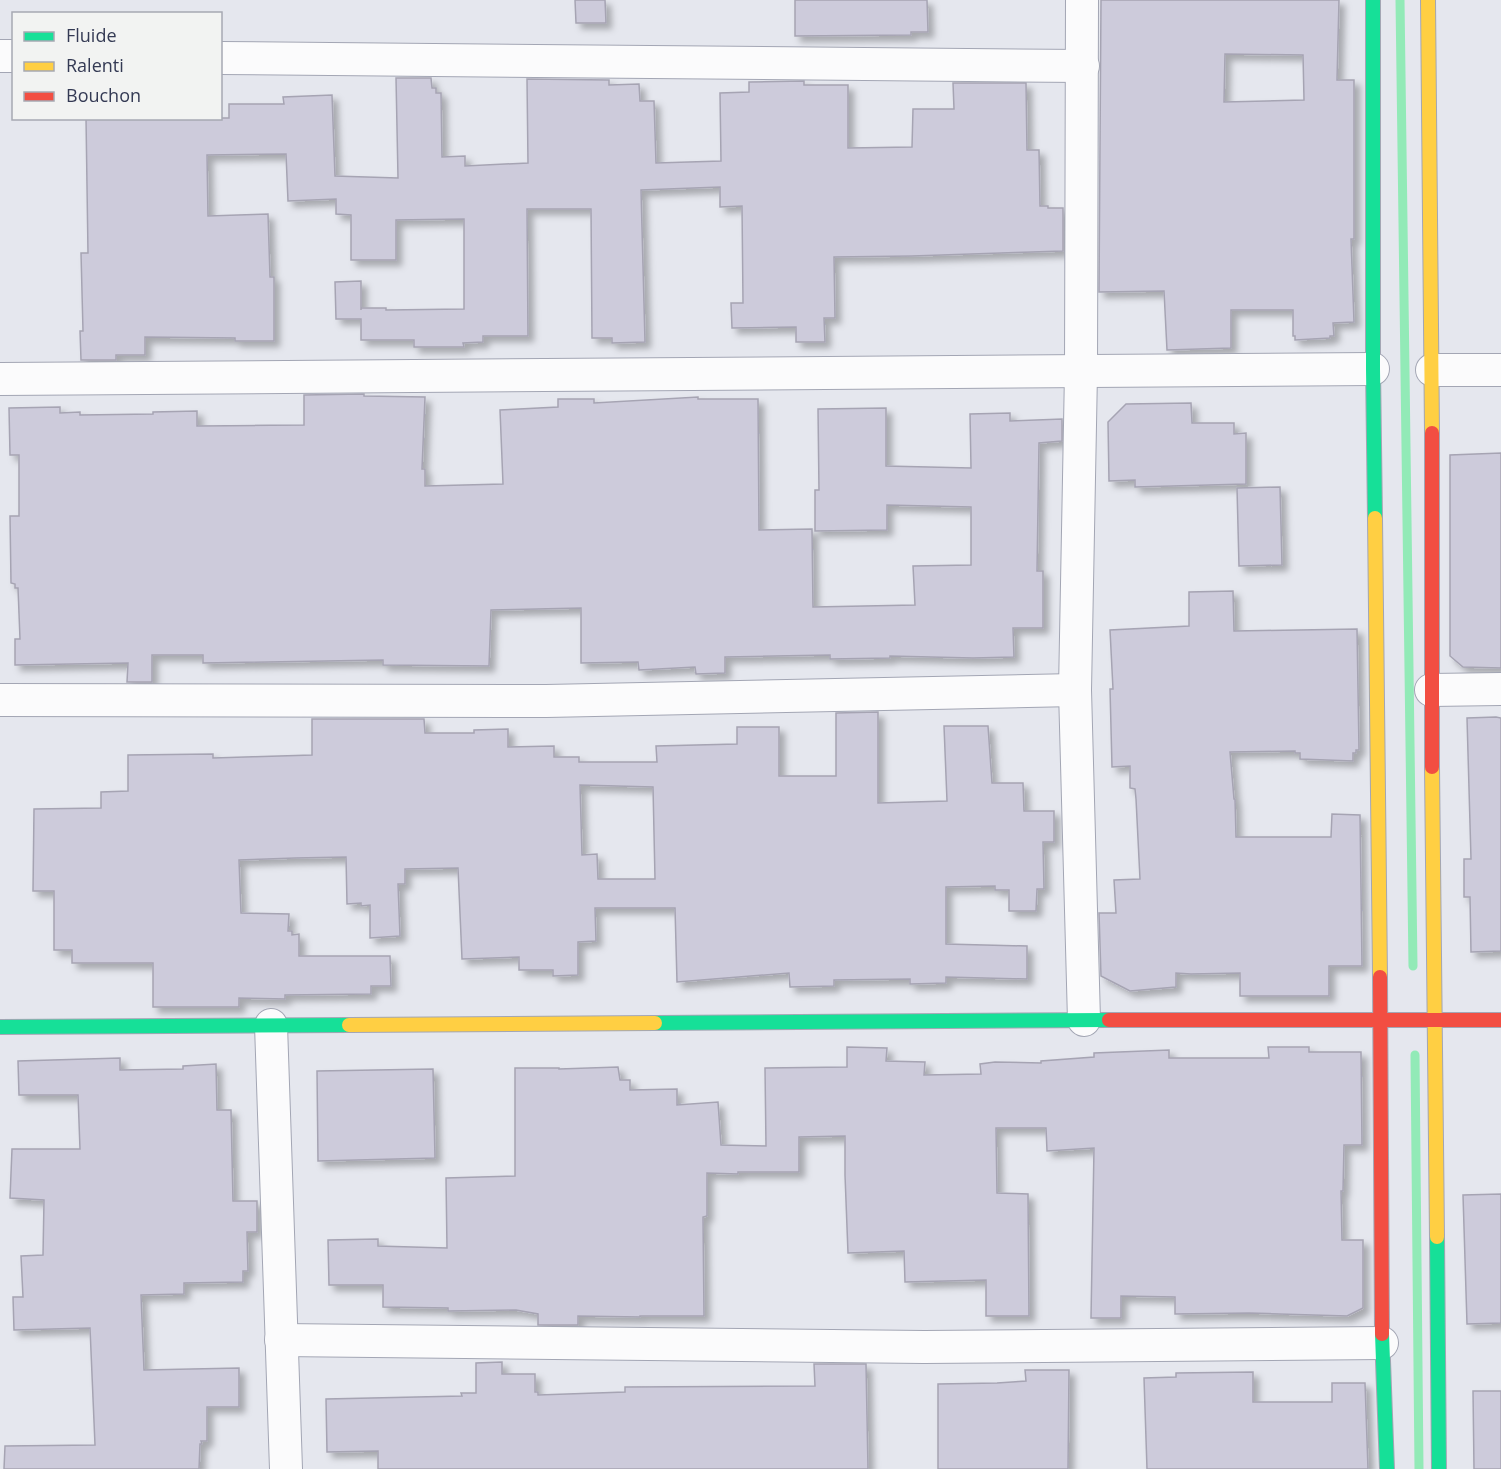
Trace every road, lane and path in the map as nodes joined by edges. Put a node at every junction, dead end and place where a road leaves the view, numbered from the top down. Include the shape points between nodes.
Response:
1 (1082, 0) edge
2 (1373, 0) edge
3 (1428, 0) edge
4 (222, 58) edge
5 (1083, 66) junction
6 (1372, 369) junction
7 (1432, 370) junction
8 (1501, 370) edge
9 (1081, 372) junction
10 (0, 379) edge
11 (1501, 689) edge
12 (1075, 690) junction
13 (1431, 690) junction
14 (0, 700) edge
15 (1381, 1019) junction
16 (1084, 1020) junction
17 (1435, 1020) junction
18 (1501, 1020) edge
19 (271, 1025) junction
20 (0, 1027) edge
21 (281, 1340) junction
22 (1382, 1343) junction
23 (286, 1469) edge
24 (1387, 1469) edge
25 (1438, 1469) edge

1 - 5 street
2 - 6 street
3 - 7 street
4 - 5 street
5 - 9 street
6 - 9 street
6 - 15 street
7 - 8 street
7 - 13 street
9 - 10 street
9 - 12 street
11 - 13 street
12 - 14 street via 546,701
12 - 16 street
13 - 17 street
15 - 16 street
15 - 17 street
15 - 22 street
16 - 19 street
17 - 18 street
17 - 25 street
19 - 20 street
19 - 21 street
21 - 22 street via 924,1347
21 - 23 street
22 - 24 street

